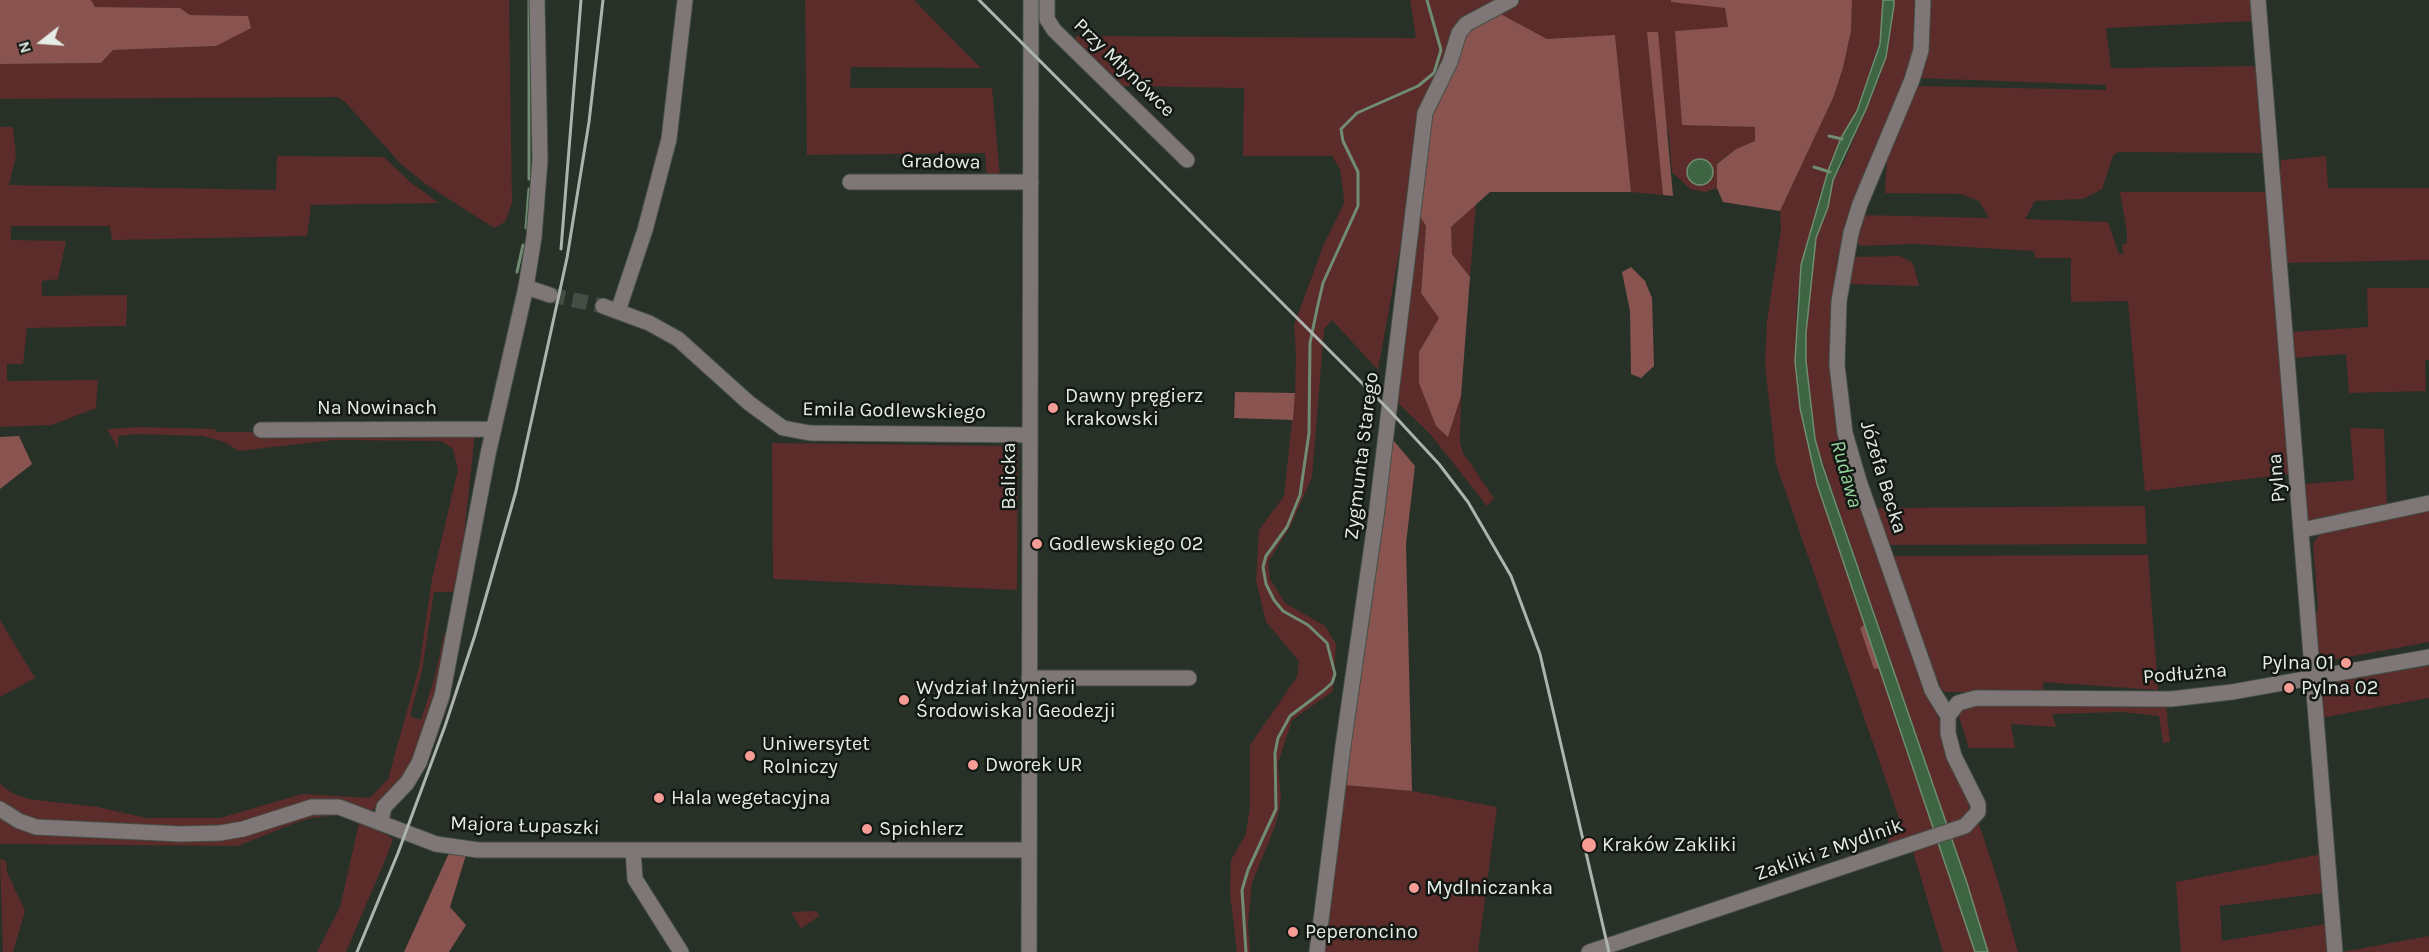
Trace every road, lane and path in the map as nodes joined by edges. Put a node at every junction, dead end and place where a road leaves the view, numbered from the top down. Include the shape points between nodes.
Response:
1 (537, 0) edge
2 (685, 0) edge
3 (1031, 0) edge
4 (1047, 0) edge
5 (1511, 0) edge
6 (1923, 0) edge
7 (2258, 0) edge
8 (1187, 159) dead end
9 (850, 182) dead end
10 (1031, 182) junction
11 (525, 287) junction
12 (550, 295) tunnel mouth
13 (603, 306) tunnel mouth
14 (618, 311) junction
15 (494, 429) junction
16 (261, 430) dead end
17 (1030, 435) junction
18 (2429, 503) edge
19 (2302, 530) junction
20 (2429, 657) edge
21 (2313, 677) junction
22 (1029, 678) junction
23 (1189, 678) dead end
24 (1948, 716) junction
25 (0, 809) edge
26 (381, 821) junction
27 (633, 850) junction
28 (1029, 850) junction
29 (681, 952) edge
30 (1029, 952) edge
31 (1317, 952) edge
32 (1589, 952) edge
33 (2335, 952) edge

1 - 11 street via 540,160 534,237
2 - 14 street via 669,140
3 - 10 street, Balicka
4 - 8 street, Przy Młynówce via 1047,19 1054,30
5 - 31 street, Zygmunta Starego via 1466,24 1459,33 1450,62 1425,113
6 - 24 street, Józefa Becka via 1920,50 1912,80 1851,233 1839,301 1837,365 1845,433 1859,481 1932,690
7 - 19 street, Pylna
9 - 10 street, Gradowa
10 - 17 street, Balicka
11 - 12 street
11 - 15 street
13 - 14 street, Emila Godlewskiego
14 - 17 street, Emila Godlewskiego via 678,339 783,428 810,433
15 - 16 street, Na Nowinach
15 - 26 street via 442,696 419,764 384,807
17 - 22 street, Balicka
18 - 19 street
19 - 21 street, Pylna
20 - 21 street, Podłużna
21 - 24 street, Podłużna via 2171,699 1976,698 1958,703
21 - 33 street, Pylna
22 - 23 street
22 - 28 street, Balicka
24 - 32 street, Zakliki z Mydlnik via 1954,756 1978,804 1978,812 1965,826
25 - 26 street, Majora Łupaszki via 36,827 181,834 243,829 312,807 339,807
26 - 27 street, Majora Łupaszki via 436,844 478,850
27 - 28 street, Majora Łupaszki
27 - 29 street via 635,879
28 - 30 street, Balicka

